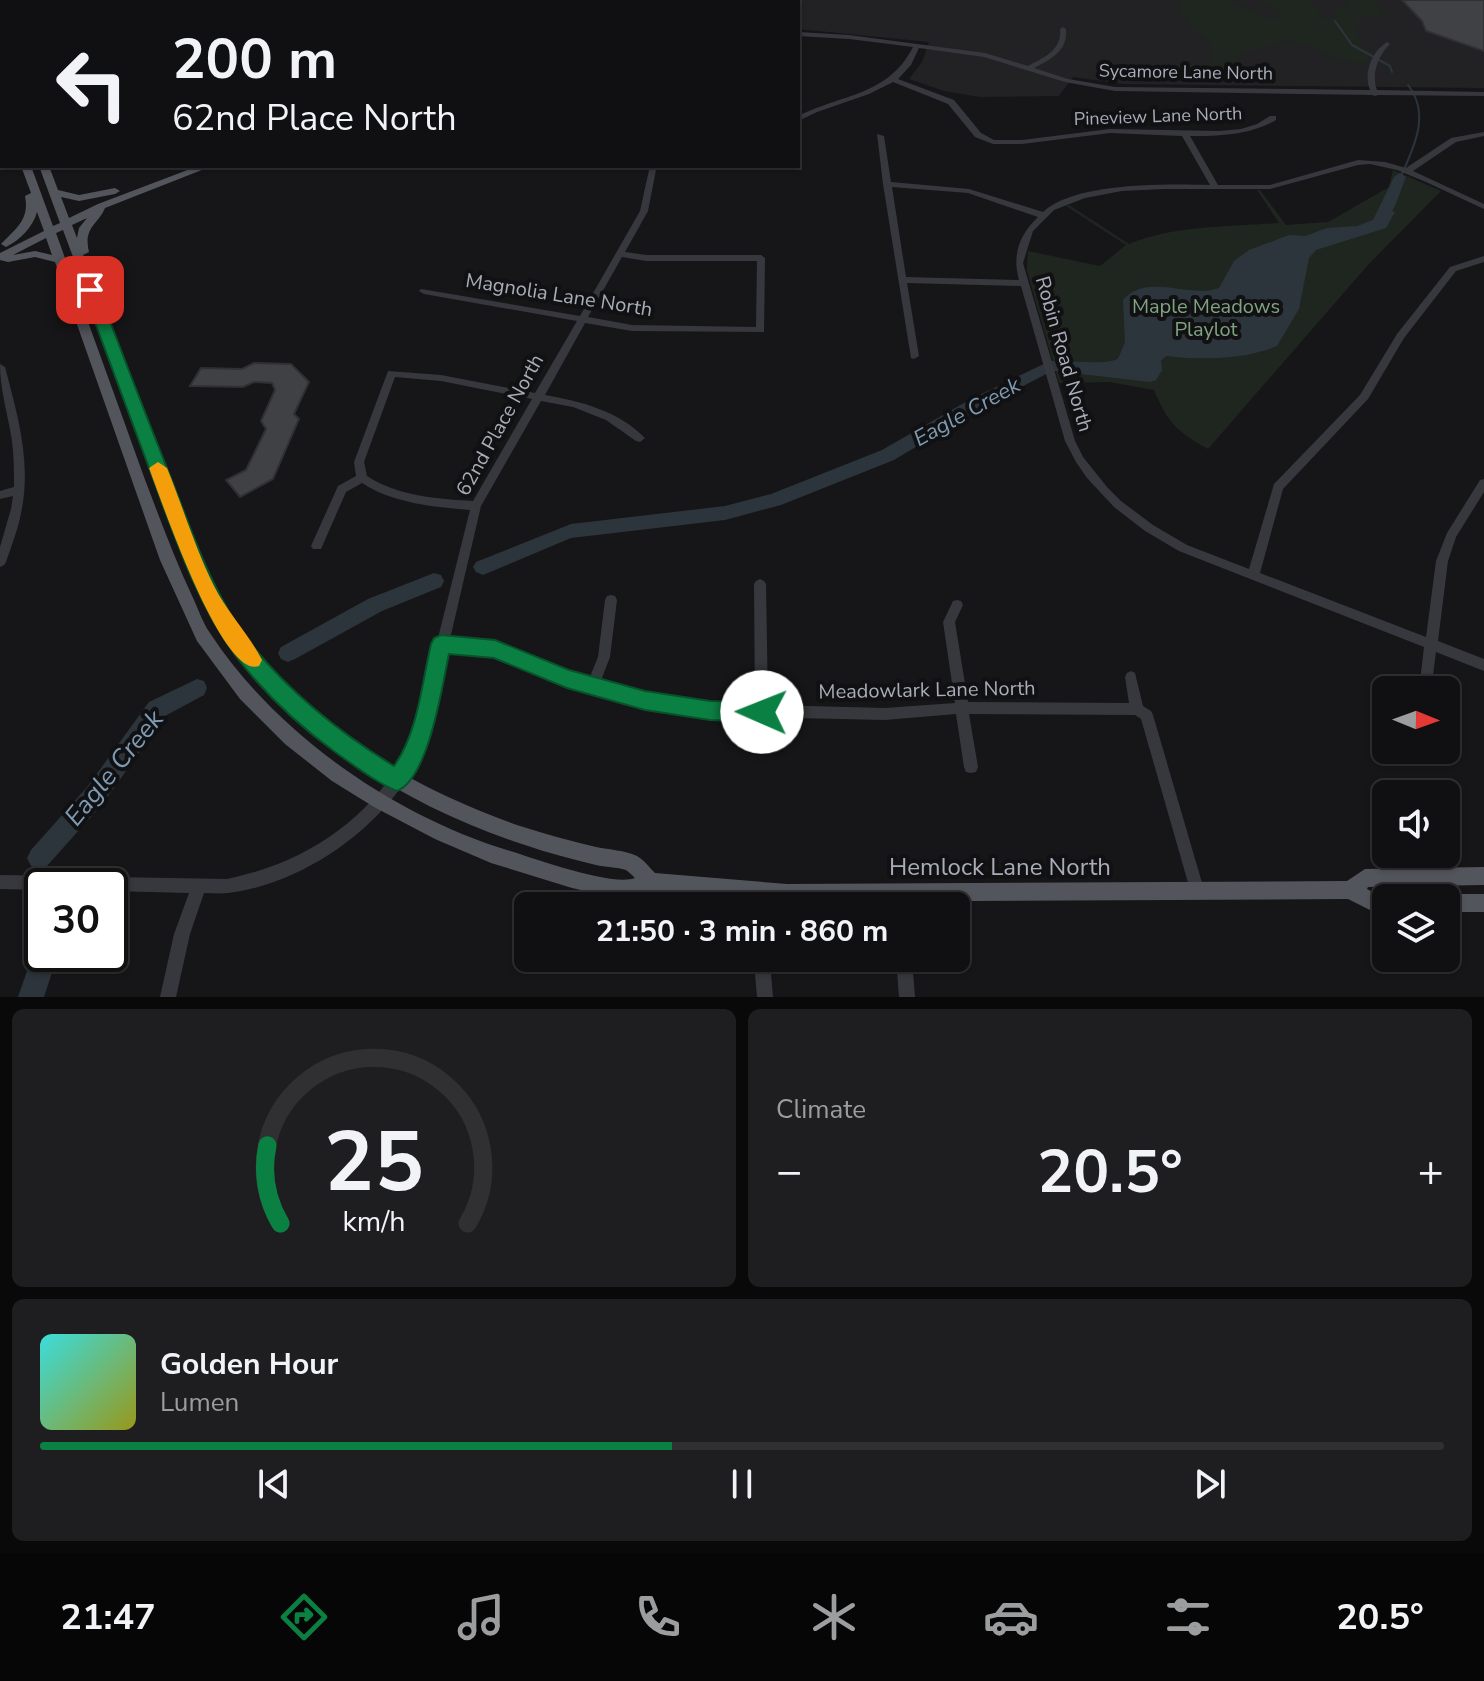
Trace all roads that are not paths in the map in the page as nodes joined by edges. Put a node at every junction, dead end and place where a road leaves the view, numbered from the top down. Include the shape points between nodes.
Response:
1 (1063, 29) dead end
2 (800, 34) edge
3 (1387, 44) dead end
4 (917, 46) junction
5 (1030, 68) junction
6 (895, 80) junction
7 (1375, 94) junction
8 (1484, 94) edge
9 (800, 118) edge
10 (1273, 118) dead end
11 (1184, 132) junction
12 (1484, 134) edge
13 (880, 136) dead end
14 (25, 168) edge
15 (27, 168) edge
16 (45, 168) edge
17 (179, 168) edge
18 (201, 168) edge
19 (653, 168) edge
20 (1405, 172) junction
21 (887, 184) junction
22 (1215, 187) junction
23 (54, 192) junction
24 (114, 196) junction
25 (1484, 207) edge
26 (1042, 215) junction
27 (63, 218) junction
28 (48, 226) junction
29 (3, 245) edge
30 (620, 254) junction
31 (1484, 259) edge
32 (0, 260) edge
33 (60, 260) junction
34 (902, 280) junction
35 (1024, 283) junction
36 (90, 290) junction
37 (424, 291) dead end
38 (582, 319) junction
39 (93, 350) junction
40 (914, 356) dead end
41 (1, 373) edge
42 (537, 397) junction
43 (146, 436) junction
44 (640, 438) dead end
45 (362, 478) junction
46 (1484, 483) edge
47 (19, 490) junction
48 (0, 495) edge
49 (476, 506) junction
50 (317, 546) dead end
51 (0, 562) edge
52 (1253, 576) junction
53 (760, 584) dead end
54 (611, 600) dead end
55 (957, 605) dead end
56 (441, 644) junction
57 (1430, 644) junction
58 (1484, 665) edge
59 (1427, 676) edge
60 (1131, 677) dead end
61 (592, 687) junction
62 (961, 708) junction
63 (1137, 709) junction
64 (762, 712) junction
65 (971, 767) dead end
66 (397, 780) junction
67 (380, 801) junction
68 (1484, 876) edge
69 (0, 882) edge
70 (650, 882) junction
71 (199, 885) junction
72 (1350, 890) junction
73 (760, 892) edge
74 (1198, 893) junction
75 (970, 898) edge
76 (1372, 902) edge
77 (1460, 903) edge
78 (1484, 903) edge
79 (905, 972) edge
80 (763, 974) dead end
81 (168, 997) edge
82 (765, 997) edge
83 (907, 997) edge

1 - 5 street via 1060,48
2 - 4 street, Sycamore Lane North
3 - 7 street via 1370,70
4 - 5 street, Sycamore Lane North via 985,55
4 - 6 street via 908,68
5 - 7 street, Sycamore Lane North via 1115,89
6 - 9 street
6 - 11 street, Pineview Lane North via 951,102 978,135 993,142 1090,132
7 - 8 street, Sycamore Lane North
10 - 11 street, Pineview Lane North via 1251,129
11 - 22 street
12 - 20 street via 1454,140
13 - 21 street
14 - 29 main road via 22,174 33,213
15 - 28 main road
16 - 23 main road
17 - 24 main road
18 - 24 main road
19 - 30 street, 62nd Place North via 644,211
20 - 22 street via 1361,162 1279,186
20 - 25 street
21 - 26 street via 969,191
21 - 34 street
22 - 26 street via 1107,191
23 - 24 main road via 79,198
23 - 27 main road
24 - 27 main road
24 - 36 main road via 92,217 81,238 94,280
26 - 35 street, Robin Road North via 1023,239 1019,263
27 - 28 main road
27 - 36 main road
28 - 29 main road
28 - 32 main road
28 - 33 main road
30 - 38 street, 62nd Place North
30 - 38 street, Magnolia Lane North via 761,258 761,330 632,328
31 - 52 street via 1453,269 1400,336 1364,397 1278,487
32 - 33 main road via 35,254
33 - 39 main road
34 - 35 street
34 - 40 street
35 - 52 street, Robin Road North via 1070,441 1095,482 1157,534
36 - 43 main road, Hemlock Lane North
37 - 38 street, Magnolia Lane North
38 - 42 street, 62nd Place North
39 - 43 main road via 104,359 131,432
39 - 67 main road, Hemlock Lane North via 167,560 203,636 246,694 291,738
41 - 47 street via 21,457
42 - 44 street via 592,409
42 - 45 street via 391,373 359,462
42 - 49 street, 62nd Place North
43 - 66 main road, Hemlock Lane North via 204,587 242,648 320,728
45 - 49 street via 381,488
45 - 50 street via 342,489
46 - 57 street via 1442,561
47 - 48 street
47 - 51 street
49 - 56 street, 62nd Place North
52 - 57 street, Robin Road North
53 - 64 street
54 - 61 street via 604,657
55 - 62 street via 949,622
56 - 61 street, Meadowlark Lane North via 495,649
56 - 66 street, 62nd Place North via 418,743
57 - 58 street, Robin Road North
57 - 59 street
60 - 63 street
61 - 64 street, Meadowlark Lane North via 662,704
62 - 63 street, Meadowlark Lane North
62 - 64 street, Meadowlark Lane North via 885,714
62 - 65 street
63 - 74 street via 1146,715
66 - 67 street, 62nd Place North
66 - 70 main road, Hemlock Lane North via 520,835 632,864
67 - 70 main road, Hemlock Lane North via 467,844 542,870 626,891
67 - 71 street via 341,837 296,863 246,883
68 - 72 main road, Hemlock Lane North via 1365,878
69 - 71 street
70 - 73 main road, Hemlock Lane North
71 - 81 street
72 - 74 main road, Hemlock Lane North
72 - 76 main road, Hemlock Lane North
74 - 75 main road, Hemlock Lane North
77 - 78 main road
79 - 83 street
80 - 82 street

